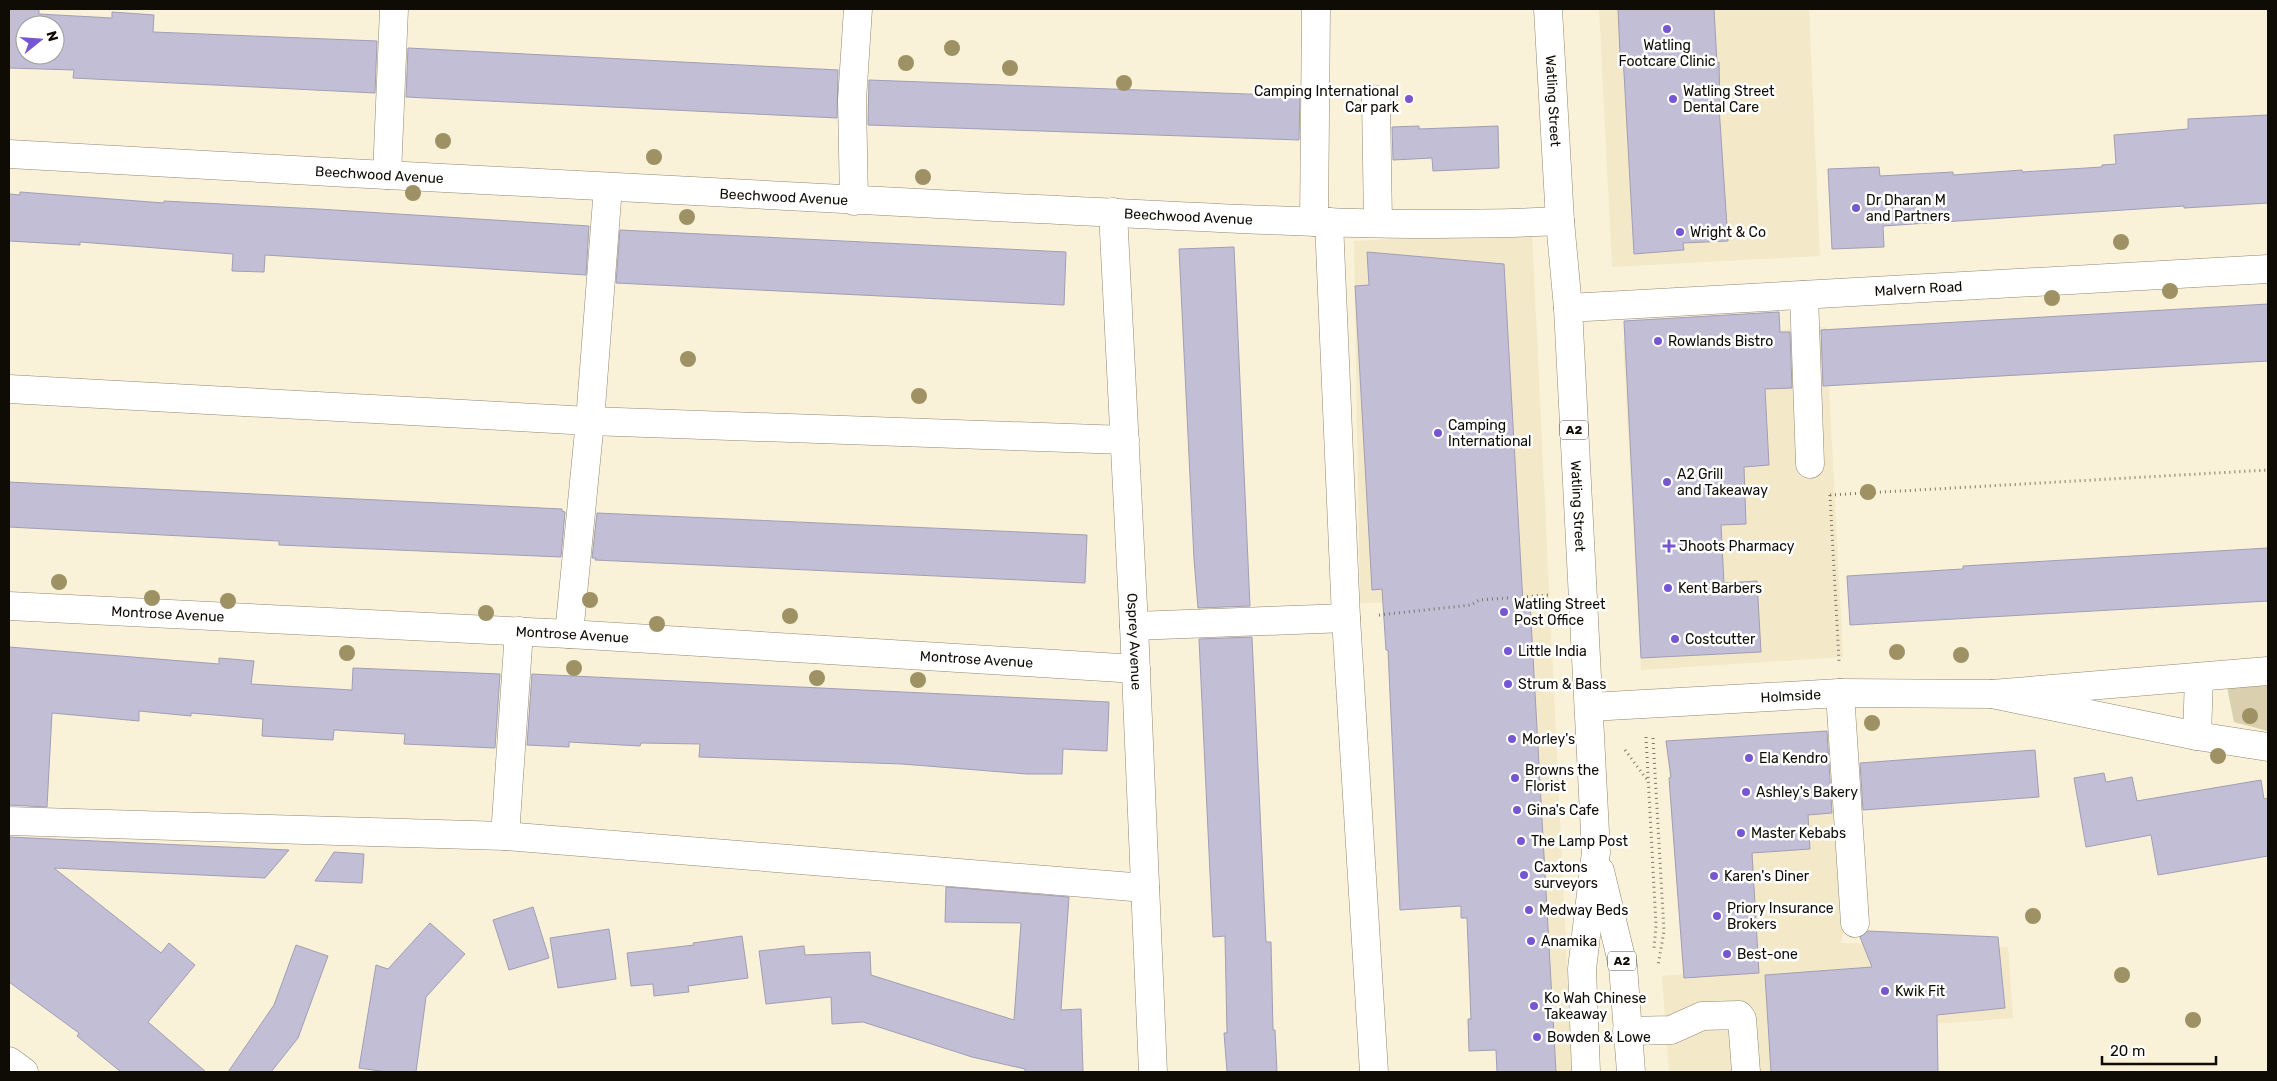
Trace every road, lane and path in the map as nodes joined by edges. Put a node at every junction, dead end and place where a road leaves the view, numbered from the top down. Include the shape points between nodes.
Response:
1 (394, 9) edge
2 (858, 9) edge
3 (1316, 9) edge
4 (1548, 9) edge
5 (1376, 112) dead end
6 (9, 154) edge
7 (387, 175) junction
8 (608, 187) junction
9 (854, 201) junction
10 (1113, 212) junction
11 (1560, 221) junction
12 (1321, 222) junction
13 (1378, 223) junction
14 (2268, 269) edge
15 (1804, 295) junction
16 (1568, 308) junction
17 (9, 389) edge
18 (590, 421) junction
19 (1125, 440) junction
20 (1810, 464) dead end
21 (2268, 470) edge
22 (1830, 495) dead end
23 (1553, 594) dead end
24 (9, 606) edge
25 (1346, 618) junction
26 (1134, 626) junction
27 (519, 631) junction
28 (569, 634) junction
29 (1136, 669) junction
30 (2268, 671) edge
31 (2198, 677) junction
32 (1840, 693) junction
33 (1992, 694) junction
34 (1590, 707) junction
35 (1646, 733) dead end
36 (1652, 734) dead end
37 (2197, 736) junction
38 (2268, 747) edge
39 (9, 821) edge
40 (505, 836) junction
41 (1596, 852) junction
42 (1145, 888) junction
43 (1855, 923) dead end
44 (1654, 949) dead end
45 (1658, 974) dead end
46 (1627, 1031) junction
47 (9, 1061) edge
48 (24, 1072) edge
49 (1153, 1072) edge
50 (1374, 1072) edge
51 (1586, 1072) edge
52 (1631, 1072) edge
53 (1746, 1072) edge

1 - 7 street
2 - 9 street via 852,100
3 - 12 street
4 - 11 street, Watling Street / A2
5 - 13 street
6 - 7 street, Beechwood Avenue
7 - 8 street, Beechwood Avenue
8 - 9 street, Beechwood Avenue
8 - 18 street
9 - 10 street, Beechwood Avenue
10 - 12 street, Beechwood Avenue
10 - 19 street, Osprey Avenue
11 - 13 street, Beechwood Avenue
11 - 16 street, Watling Street / A2
12 - 13 street, Beechwood Avenue
12 - 25 street
14 - 15 street, Malvern Road
15 - 16 street, Malvern Road
15 - 20 street
16 - 34 street, Watling Street / A2
17 - 18 street
18 - 19 street
18 - 28 street
19 - 26 street, Osprey Avenue
21 - 22 path
23 - 25 path via 1479,600 1471,605
24 - 27 street, Montrose Avenue
25 - 26 street
25 - 50 street
26 - 29 street, Osprey Avenue
27 - 28 street, Montrose Avenue
27 - 40 street
28 - 29 street, Montrose Avenue
29 - 42 street, Osprey Avenue
30 - 31 street, Holmside
31 - 33 street, Holmside
31 - 37 street
32 - 33 street, Holmside
32 - 34 street, Holmside
32 - 43 street
33 - 37 street, Holmside
34 - 41 street, Watling Street / A2
35 - 44 path via 1656,926
36 - 45 path via 1664,932
37 - 38 street, Holmside
39 - 40 street
40 - 42 street
41 - 46 street, Watling Street / A2 via 1623,966
41 - 51 street, Watling Street / A2 via 1582,969
42 - 49 street, Osprey Avenue
46 - 52 street, Watling Street / A2
46 - 53 street via 1671,1030 1702,1016 1739,1015
47 - 48 street

